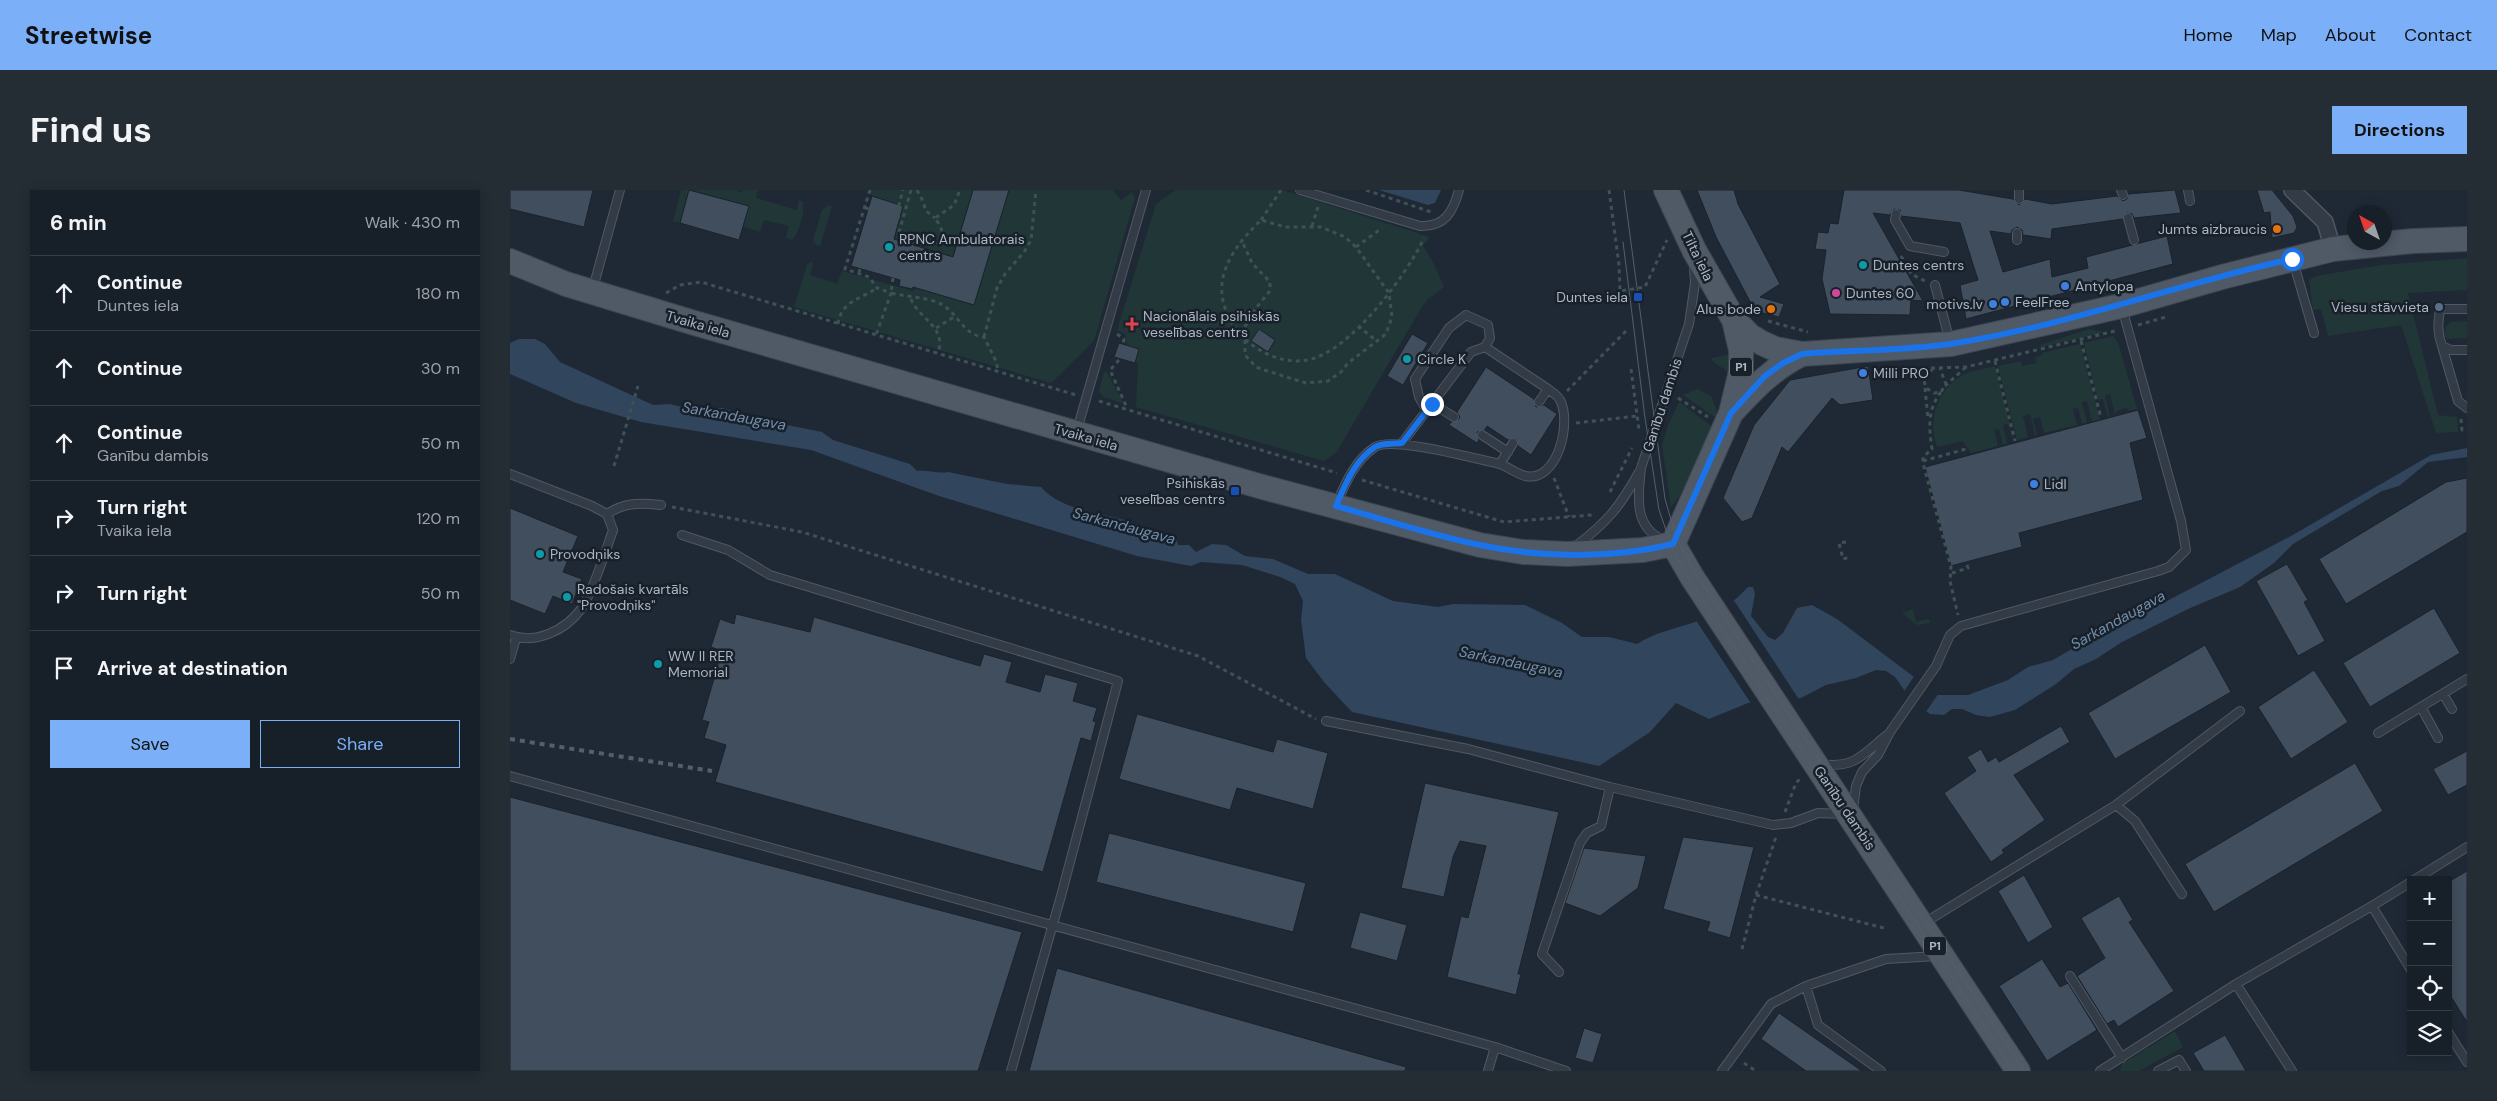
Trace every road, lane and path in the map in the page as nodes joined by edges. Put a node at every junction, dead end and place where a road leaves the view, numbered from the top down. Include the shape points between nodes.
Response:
1 (620, 190) edge
2 (870, 190) edge
3 (902, 190) edge
4 (911, 190) edge
5 (917, 190) edge
6 (960, 190) edge
7 (1036, 190) edge
8 (1146, 190) edge
9 (1281, 190) edge
10 (1300, 190) edge
11 (1366, 190) edge
12 (1459, 190) edge
13 (1609, 190) edge
14 (1666, 190) edge
15 (2019, 190) edge
16 (2188, 190) edge
17 (2292, 190) edge
18 (1322, 197) junction
19 (2019, 200) dead end
20 (2190, 201) dead end
21 (865, 208) junction
22 (1438, 208) dead end
23 (1896, 214) dead end
24 (895, 216) junction
25 (903, 218) junction
26 (935, 218) junction
27 (1395, 218) junction
28 (2128, 218) dead end
29 (1261, 220) junction
30 (1312, 226) junction
31 (1420, 226) junction
32 (1670, 237) dead end
33 (2467, 239) edge
34 (1242, 240) junction
35 (2134, 240) dead end
36 (1356, 247) junction
37 (1684, 247) junction
38 (2333, 249) junction
39 (1944, 252) dead end
40 (2292, 259) junction
41 (510, 261) edge
42 (859, 273) junction
43 (893, 278) dead end
44 (1935, 285) dead end
45 (1645, 287) dead end
46 (877, 288) junction
47 (592, 292) junction
48 (891, 293) junction
49 (1388, 293) junction
50 (661, 294) dead end
51 (911, 299) junction
52 (2467, 309) edge
53 (954, 317) junction
54 (2124, 317) junction
55 (1759, 319) dead end
56 (1734, 320) junction
57 (838, 324) junction
58 (1358, 326) junction
59 (936, 328) junction
60 (1626, 330) dead end
61 (1241, 334) junction
62 (1817, 334) dead end
63 (2314, 334) dead end
64 (876, 335) junction
65 (984, 337) junction
66 (1245, 340) junction
67 (2081, 341) junction
68 (1378, 342) junction
69 (1951, 344) junction
70 (2442, 346) junction
71 (1484, 347) junction
72 (2467, 350) edge
73 (938, 353) junction
74 (1802, 354) junction
75 (1119, 360) dead end
76 (1995, 361) junction
77 (1966, 367) junction
78 (1933, 368) junction
79 (1940, 368) junction
80 (1631, 369) dead end
81 (998, 371) junction
82 (1924, 383) junction
83 (638, 386) dead end
84 (1945, 387) junction
85 (1548, 390) junction
86 (1666, 390) junction
87 (1940, 392) junction
88 (1086, 398) junction
89 (1560, 399) junction
90 (1539, 402) dead end
91 (1432, 404) junction
92 (2467, 408) edge
93 (1127, 409) junction
94 (1427, 411) junction
95 (1637, 416) junction
96 (1454, 418) dead end
97 (2101, 418) dead end
98 (1728, 420) junction
99 (1929, 423) junction
100 (1565, 425) junction
101 (1075, 434) junction
102 (1482, 434) dead end
103 (1636, 438) dead end
104 (2015, 441) dead end
105 (1402, 443) junction
106 (1513, 443) dead end
107 (1633, 446) dead end
108 (1966, 449) dead end
109 (1508, 452) junction
110 (1923, 461) junction
111 (1500, 464) junction
112 (614, 466) dead end
113 (1550, 467) junction
114 (1641, 468) junction
115 (510, 474) edge
116 (1349, 476) junction
117 (1606, 499) dead end
118 (660, 505) joint
119 (1336, 506) junction
120 (607, 514) junction
121 (1598, 514) dead end
122 (1570, 517) junction
123 (682, 535) dead end
124 (1846, 542) dead end
125 (1673, 544) junction
126 (1567, 554) junction
127 (1850, 557) dead end
128 (1966, 562) dead end
129 (1952, 572) junction
130 (1961, 626) junction
131 (513, 637) edge
132 (510, 660) edge
133 (2467, 679) edge
134 (2443, 694) junction
135 (2421, 707) junction
136 (2452, 709) dead end
137 (2240, 711) dead end
138 (1326, 721) joint
139 (1890, 732) junction
140 (2378, 733) dead end
141 (2438, 738) dead end
142 (1807, 765) junction
143 (510, 776) edge
144 (1610, 786) junction
145 (2116, 805) junction
146 (1851, 818) junction
147 (1780, 825) junction
148 (2467, 847) edge
149 (2420, 876) edge
150 (2407, 884) edge
151 (2182, 894) dead end
152 (1756, 895) junction
153 (2372, 906) junction
154 (1922, 924) junction
155 (1053, 926) junction
156 (1884, 928) dead end
157 (1742, 949) dead end
158 (1942, 956) junction
159 (2409, 966) edge
160 (1559, 972) dead end
161 (2070, 976) dead end
162 (2236, 984) junction
163 (1806, 986) junction
164 (2452, 1038) edge
165 (1495, 1047) junction
166 (2122, 1058) junction
167 (2179, 1060) junction
168 (2467, 1062) edge
169 (1011, 1071) edge
170 (1488, 1071) edge
171 (1566, 1071) edge
172 (1722, 1071) edge
173 (1880, 1071) edge
174 (2018, 1071) edge
175 (2100, 1071) edge
176 (2158, 1071) edge
177 (2179, 1071) edge
178 (2186, 1071) edge
179 (2292, 1071) edge

1 - 47 lane
2 - 21 path
3 - 24 path
4 - 25 path
5 - 26 path via 925,210
6 - 26 path via 954,204
7 - 65 path via 1031,240 997,288
8 - 88 lane
9 - 29 path
10 - 18 lane
11 - 22 path via 1434,213
12 - 31 lane via 1446,218 1432,227
13 - 45 path via 1620,264 1620,291
14 - 37 main road, Tilta iela / P1
15 - 19 lane
16 - 20 lane
17 - 38 street via 2321,217
18 - 27 lane
18 - 30 path
21 - 24 path
21 - 42 path via 845,269
23 - 39 lane via 1895,220 1910,246
24 - 25 path
24 - 42 path via 876,247 863,256
25 - 26 path via 898,236 928,246 943,238
27 - 31 lane
27 - 36 path
28 - 35 lane
29 - 30 path via 1285,227
29 - 34 path
30 - 36 path via 1329,229
31 - 49 path via 1425,238 1406,272
32 - 37 path
33 - 38 main road
34 - 61 path via 1227,266 1222,288 1227,310
34 - 61 path via 1252,264 1270,282 1270,291
36 - 49 path
37 - 56 main road, Tilta iela / P1
37 - 86 lane, Ganību dambis / P1 via 1695,283 1689,324
38 - 40 main road
40 - 54 main road via 2222,276
40 - 63 lane
41 - 47 main road, Tvaika iela
42 - 46 path via 869,277
43 - 48 path
44 - 69 lane
46 - 48 path
46 - 57 path via 846,304
47 - 101 main road, Tvaika iela
48 - 51 path
48 - 64 path
49 - 58 path
49 - 68 path via 1392,317 1386,334
50 - 57 path via 685,284 701,282
51 - 53 path via 940,304
51 - 59 path via 915,308
52 - 70 lane via 2440,310 2438,336
53 - 59 path
53 - 65 path via 973,334
54 - 67 path
54 - 69 main road
54 - 130 lane via 2181,521 2186,550 2169,567 2158,571
55 - 62 path
56 - 74 main road via 1750,336 1775,350
56 - 98 main road, P1 via 1741,350 1741,371
57 - 64 path
58 - 66 path via 1333,349 1299,361 1275,358
58 - 68 path
59 - 73 path
60 - 89 path
61 - 66 path
64 - 73 path
65 - 81 path
66 - 68 path via 1245,355 1256,367 1306,383 1328,381
67 - 76 path
67 - 97 path
69 - 74 main road
70 - 72 lane
70 - 92 lane via 2458,401
71 - 85 lane
71 - 91 lane via 1472,352
71 - 94 lane via 1490,338 1488,325 1466,315 1449,328 1415,379 1419,397
73 - 81 path
74 - 98 main road via 1765,376
75 - 93 path via 1110,370
76 - 77 path
76 - 104 path
77 - 79 path
77 - 84 path
78 - 79 path
78 - 82 path
78 - 82 path via 1924,367
79 - 84 path
80 - 95 path
81 - 88 path
82 - 87 path via 1931,392
82 - 99 path
83 - 112 path
84 - 87 path
85 - 89 lane
85 - 90 lane
86 - 98 path
86 - 114 lane, Ganību dambis / P1
87 - 99 path via 1933,404
88 - 93 path
88 - 101 lane
89 - 100 lane
91 - 94 lane
91 - 96 lane
93 - 116 path
94 - 105 lane
95 - 100 path
95 - 103 path via 1639,431
98 - 125 main road, P1
99 - 110 path via 1932,449
100 - 113 lane via 1560,447
101 - 119 main road, Tvaika iela
102 - 109 lane
105 - 111 lane
105 - 116 lane via 1376,446
106 - 109 lane
107 - 117 path
108 - 110 path
109 - 111 lane
110 - 129 path
111 - 113 lane via 1526,476 1540,474
113 - 122 path
114 - 125 lane, Ganību dambis / P1 via 1640,516 1646,528
114 - 126 lane via 1610,518
115 - 120 lane
116 - 119 lane
116 - 122 path via 1504,522
118 - 120 lane via 635,503 619,506
118 - 138 path via 802,532 1198,656 1316,719
119 - 126 main road, Tvaika iela via 1480,546
120 - 131 lane via 612,530 581,608 562,628 538,638
121 - 122 path
123 - 155 lane via 728,550 770,574 1118,682
124 - 127 path via 1839,543 1843,559
125 - 126 main road, Tvaika iela via 1643,550
125 - 142 main road, Ganību dambis / P1
128 - 129 path via 1968,568
129 - 130 path via 1950,581
130 - 139 lane via 1950,635 1930,674
131 - 132 lane
133 - 134 lane
134 - 135 lane
134 - 136 lane
135 - 140 lane
135 - 141 lane
137 - 145 lane
138 - 144 lane via 1468,749
139 - 142 lane via 1858,760 1834,765
139 - 146 lane via 1878,756 1859,778
142 - 146 main road, Ganību dambis / P1
142 - 147 path via 1796,783
143 - 155 lane
144 - 147 lane
144 - 160 lane via 1601,826 1586,833 1580,843 1542,954
145 - 151 lane via 2134,821
145 - 154 lane
146 - 147 lane via 1818,813
146 - 154 main road, Ganību dambis / P1
147 - 152 path
148 - 149 lane
150 - 153 lane
152 - 156 path
152 - 157 path
153 - 159 lane
153 - 162 lane
154 - 158 main road, Ganību dambis / P1
155 - 165 lane
155 - 169 lane
158 - 163 lane via 1886,959
158 - 174 main road, Ganību dambis / P1
161 - 166 lane
162 - 166 lane
162 - 179 lane
163 - 172 lane via 1771,1004
163 - 173 lane via 1818,1025
164 - 168 lane
165 - 170 lane
165 - 171 lane
166 - 175 lane
167 - 176 lane
167 - 177 lane
167 - 178 lane

